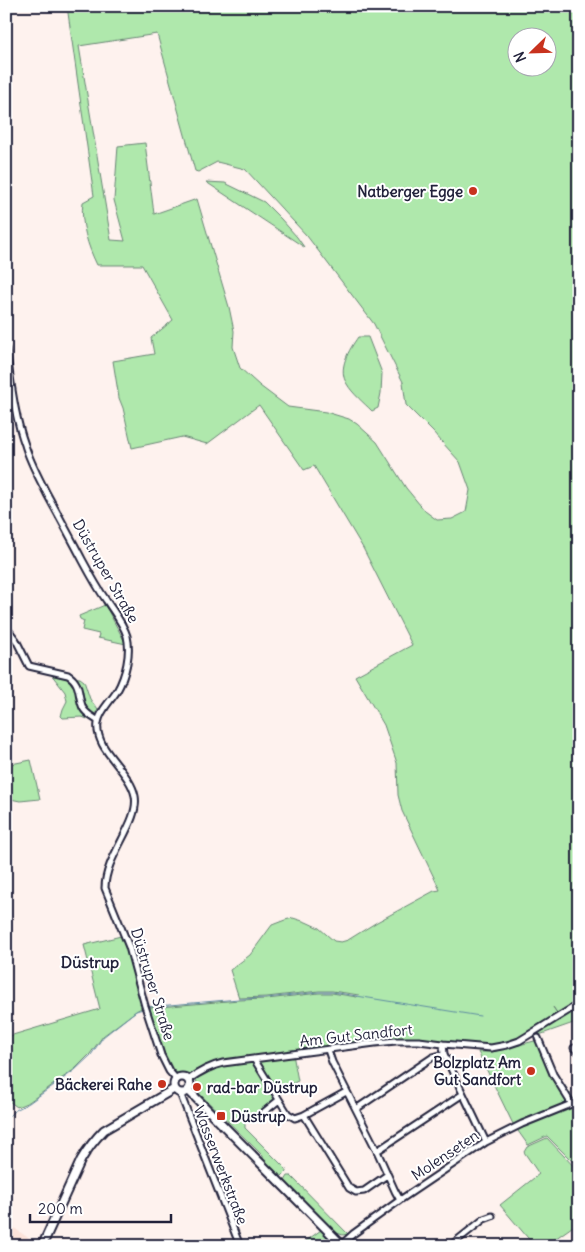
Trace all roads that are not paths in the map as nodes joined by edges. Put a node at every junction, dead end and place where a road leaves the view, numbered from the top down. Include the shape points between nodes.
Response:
1 (6, 349) edge
2 (6, 627) edge
3 (98, 721) junction
4 (579, 1004) edge
5 (538, 1038) dead end
6 (443, 1044) junction
7 (328, 1050) junction
8 (444, 1054) junction
9 (254, 1059) junction
10 (176, 1079) junction
11 (188, 1080) junction
12 (188, 1090) junction
13 (177, 1091) junction
14 (346, 1092) junction
15 (463, 1094) junction
16 (279, 1100) junction
17 (579, 1101) edge
18 (571, 1103) junction
19 (356, 1109) junction
20 (304, 1115) junction
21 (258, 1117) dead end
22 (486, 1142) junction
23 (377, 1151) junction
24 (387, 1175) junction
25 (400, 1200) junction
26 (492, 1216) dead end
27 (343, 1245) edge
28 (42, 1246) edge
29 (240, 1246) edge
30 (450, 1246) edge

1 - 3 street, Düstruper Straße via 17,419 37,475 126,634 128,657 124,674
2 - 3 street via 29,666 73,678 82,707
3 - 10 street, Düstruper Straße via 100,739 132,786 136,804 108,867 105,888 124,933 161,1055
4 - 6 street, Am Gut Sandfort via 507,1045 491,1048
5 - 18 street via 553,1074
6 - 7 street, Am Gut Sandfort via 396,1041
6 - 8 street
7 - 9 street, Am Gut Sandfort
7 - 14 street
8 - 15 street
8 - 19 street via 433,1057
9 - 11 street, Am Gut Sandfort via 214,1065
9 - 16 street
10 - 11 street
10 - 13 street via 173,1084
11 - 12 street
12 - 13 street via 185,1093
12 - 27 street
13 - 28 street via 104,1130 96,1138 81,1160
13 - 29 street, Wasserwerkstraße
14 - 19 street
14 - 20 street
15 - 22 street
15 - 23 street
16 - 20 street via 288,1114 295,1118
16 - 21 street
17 - 18 street, Molenseten
18 - 22 street, Molenseten
19 - 23 street
20 - 24 street via 350,1188 356,1192 364,1190
22 - 25 street, Molenseten
23 - 24 street
24 - 25 street
25 - 27 street, Molenseten
26 - 30 street

